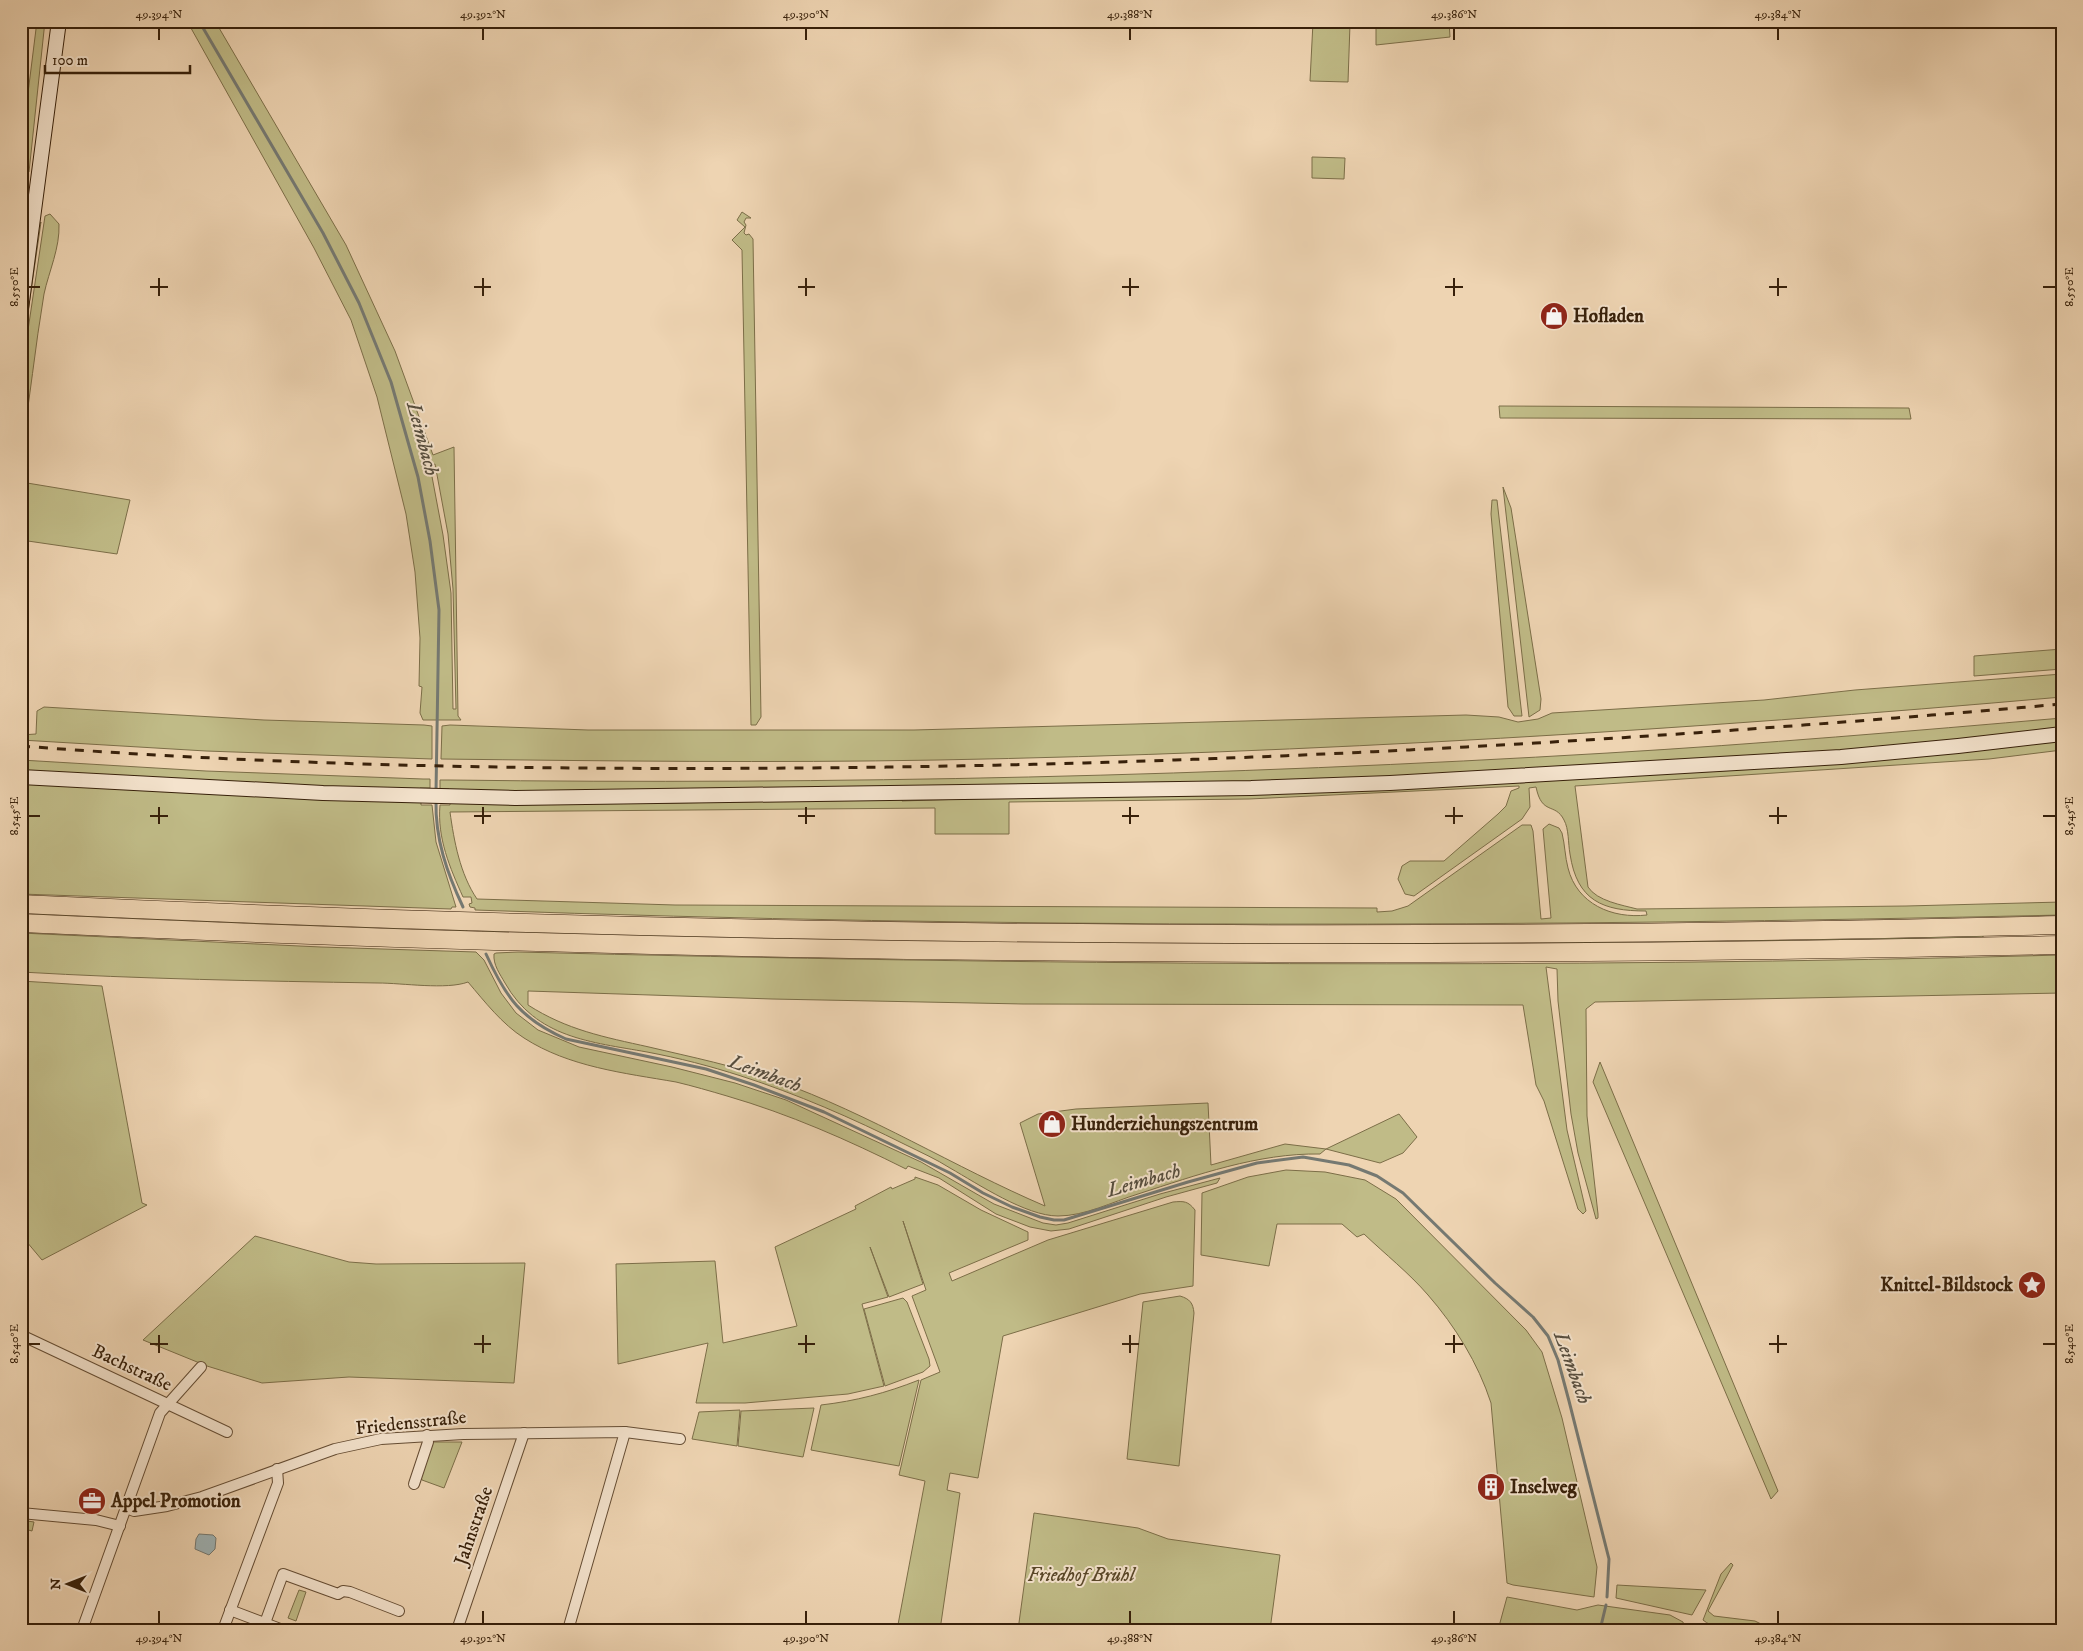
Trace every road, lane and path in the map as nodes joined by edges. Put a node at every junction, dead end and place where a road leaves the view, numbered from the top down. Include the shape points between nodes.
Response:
1 (59, 21) edge
2 (21, 309) edge
3 (2062, 734) edge
4 (21, 777) edge
5 (21, 904) edge
6 (21, 923) edge
7 (2062, 925) edge
8 (2062, 945) edge
9 (21, 1335) edge
10 (201, 1367) dead end
11 (168, 1404) junction
12 (227, 1432) dead end
13 (626, 1432) junction
14 (524, 1433) junction
15 (427, 1435) junction
16 (680, 1439) dead end
17 (277, 1469) junction
18 (414, 1484) dead end
19 (126, 1508) junction
20 (21, 1513) edge
21 (120, 1526) junction
22 (230, 1610) junction
23 (399, 1611) dead end
24 (260, 1624) edge
25 (82, 1630) edge
26 (223, 1630) edge
27 (283, 1630) edge
28 (457, 1630) edge
29 (568, 1630) edge

1 - 2 main road
3 - 4 main road via 1841,757 1251,788 515,798 217,789
5 - 7 highway via 556,923 1038,932 1628,933
6 - 8 highway via 488,941 1030,952 1501,953
9 - 11 street, Bachstraße
10 - 11 street
11 - 12 street, Bachstraße
11 - 19 street via 160,1413
13 - 14 street, Friedensstraße
13 - 16 street, Friedensstraße
13 - 29 street
14 - 15 street, Friedensstraße
14 - 28 street, Jahnstraße
15 - 17 street, Friedensstraße via 380,1439 335,1449
15 - 18 street via 428,1442
17 - 19 street, Friedensstraße via 176,1504 134,1511
17 - 22 street via 278,1483
19 - 21 street
20 - 21 street via 96,1520
21 - 25 street
22 - 24 street
22 - 26 street
23 - 24 street via 350,1592 338,1594 283,1574
24 - 27 street

